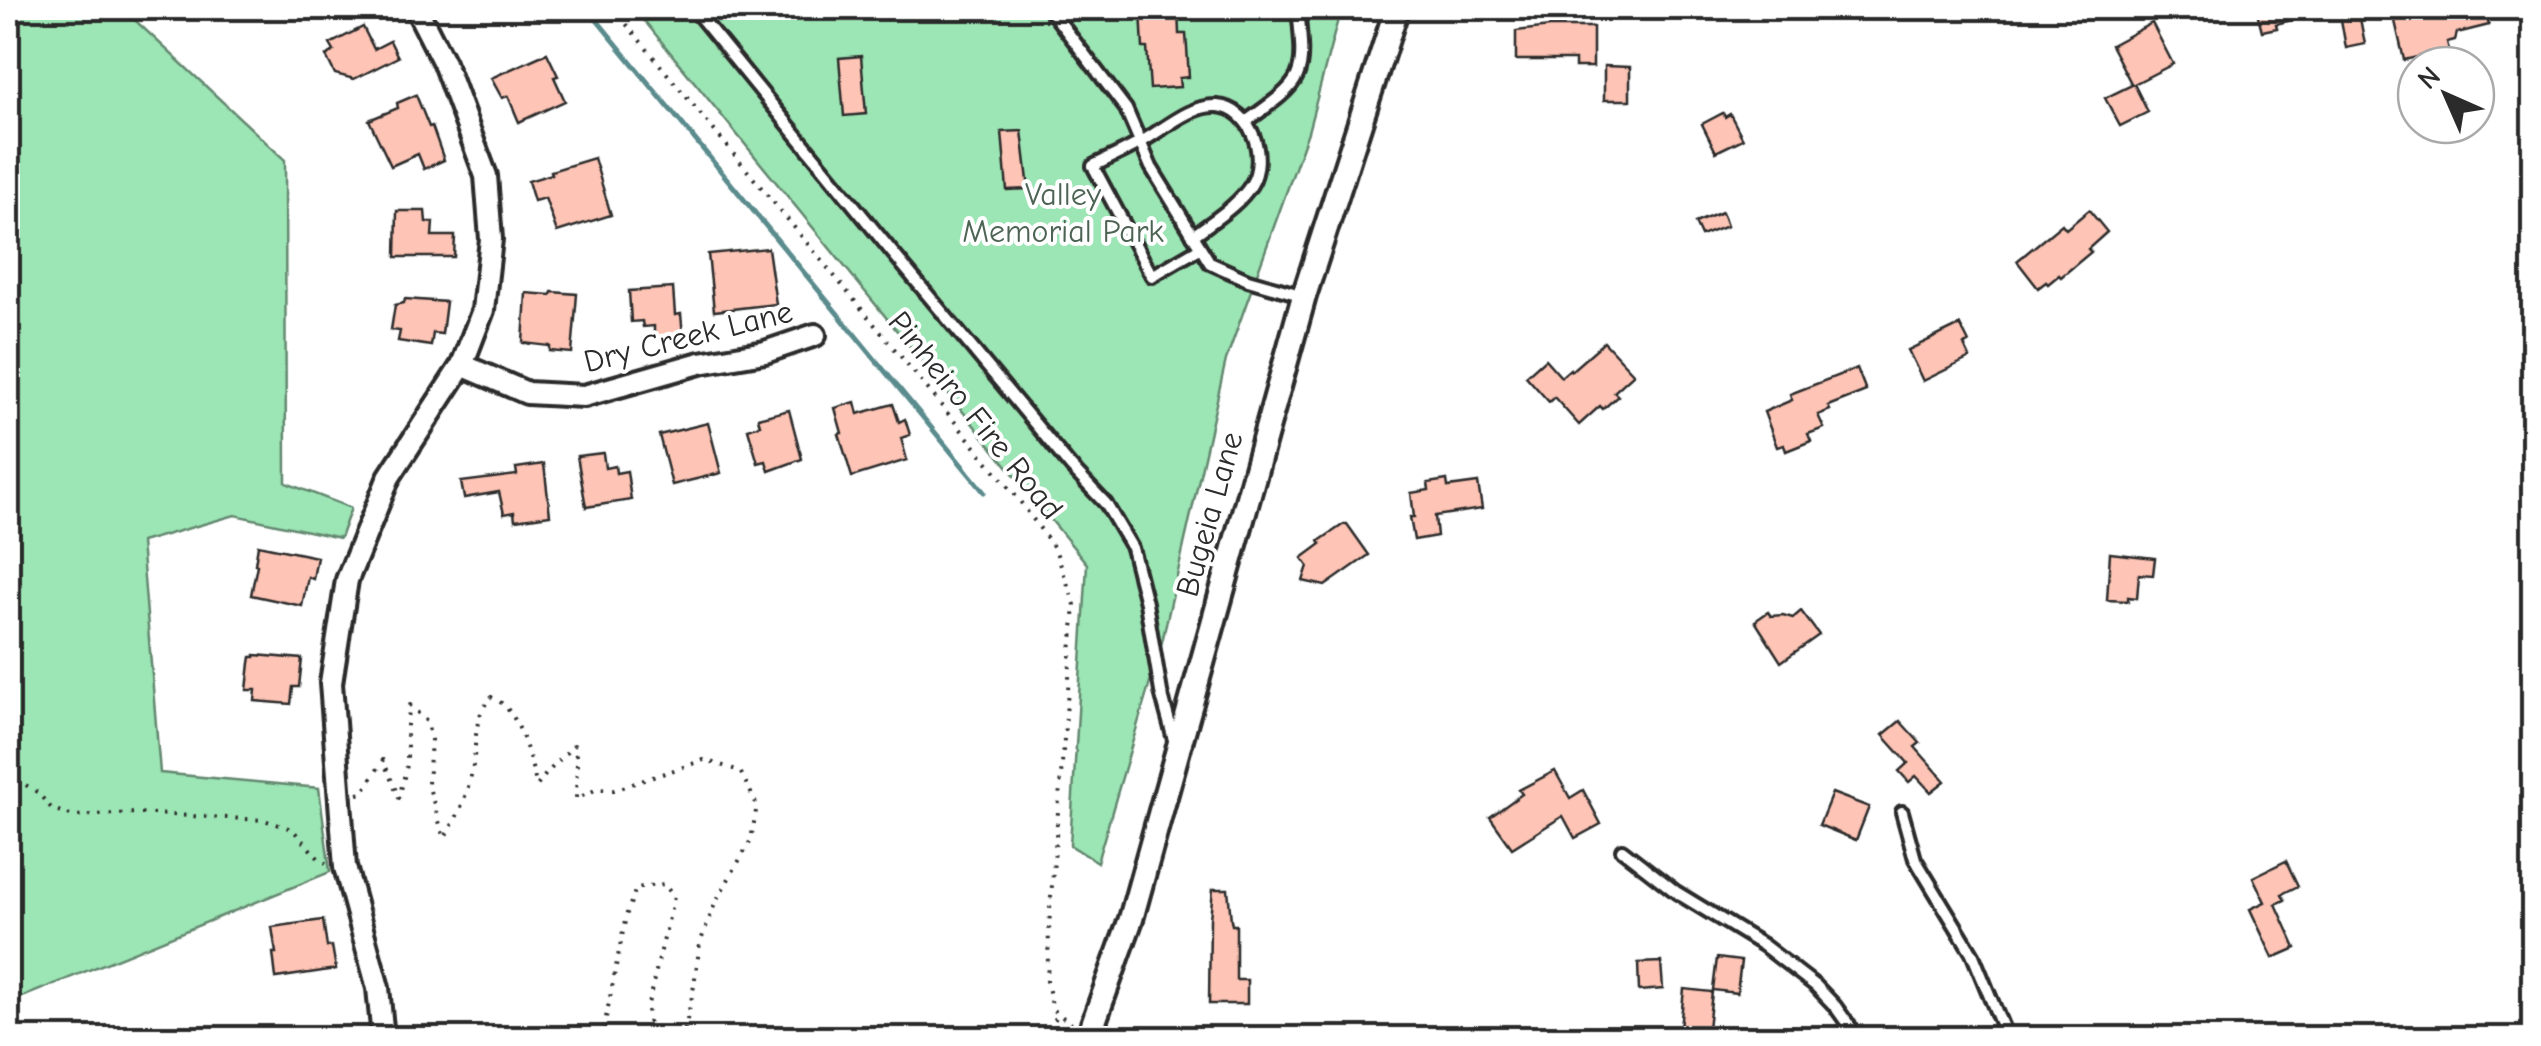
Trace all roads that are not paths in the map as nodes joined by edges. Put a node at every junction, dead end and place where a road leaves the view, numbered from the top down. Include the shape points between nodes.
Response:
1 (416, 8) edge
2 (693, 8) edge
3 (1072, 8) edge
4 (1298, 8) edge
5 (1397, 8) edge
6 (1052, 11) edge
7 (1247, 121) junction
8 (1140, 143) junction
9 (1193, 236) junction
10 (1200, 248) junction
11 (1304, 296) junction
12 (814, 335) dead end
13 (462, 365) junction
14 (1177, 751) junction
15 (1902, 812) dead end
16 (1622, 850) dead end
17 (382, 1038) edge
18 (1094, 1038) edge
19 (1858, 1038) edge
20 (2008, 1038) edge

1 - 13 street via 444,62 486,176 491,239 482,310
2 - 14 lane via 1106,504 1132,548
3 - 6 lane
4 - 7 lane via 1302,68 1289,90
5 - 11 street, Bugeia Lane
6 - 8 lane via 1126,108
7 - 8 lane via 1217,106 1188,112
7 - 9 lane via 1258,156 1253,182
8 - 9 lane
8 - 10 lane via 1093,166 1152,276
9 - 10 lane
10 - 11 lane via 1210,263
11 - 14 street, Bugeia Lane
12 - 13 street, Dry Creek Lane via 584,396 527,393
13 - 17 street via 390,476 347,580 330,683 345,868 378,988
14 - 18 street, Bugeia Lane
15 - 20 lane via 1915,860 1972,953
16 - 19 lane via 1816,986

